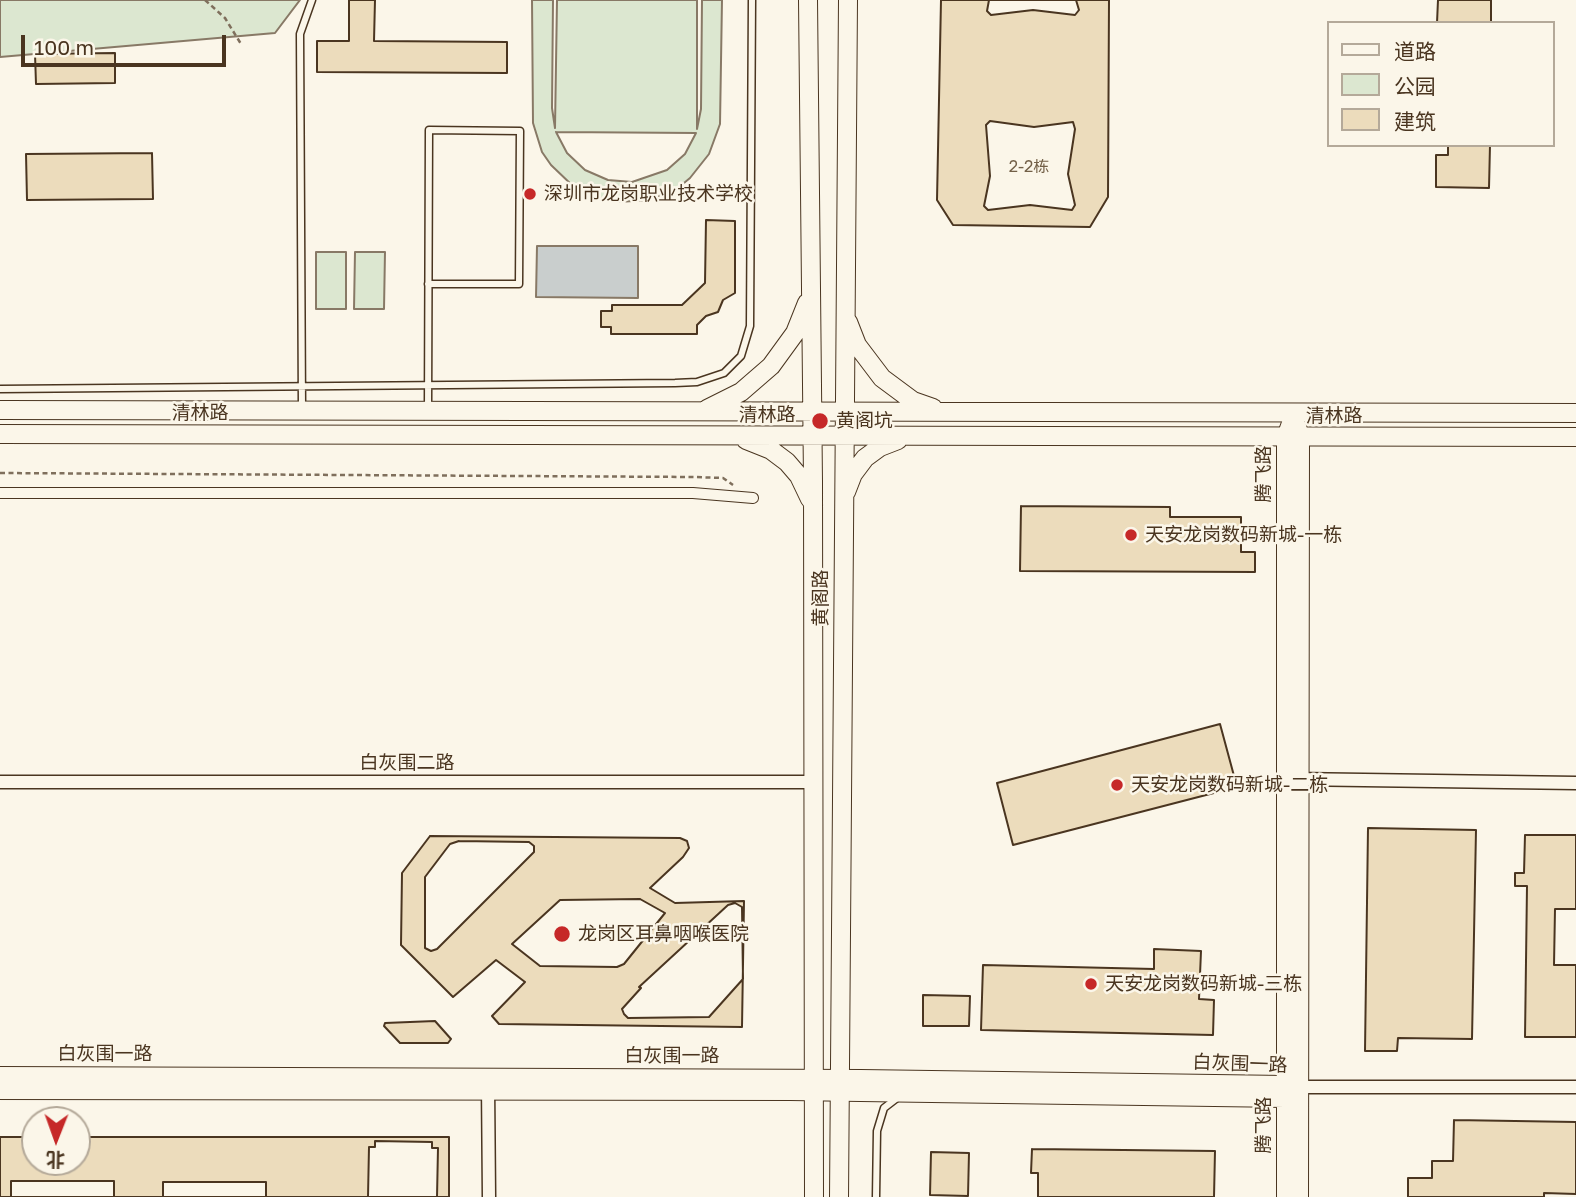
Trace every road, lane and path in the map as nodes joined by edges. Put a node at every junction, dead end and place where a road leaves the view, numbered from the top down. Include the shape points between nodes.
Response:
1 (205, 0) edge
2 (312, 0) edge
3 (752, 0) edge
4 (808, 0) edge
5 (848, 0) edge
6 (241, 44) dead end
7 (428, 284) junction
8 (811, 289) junction
9 (844, 308) junction
10 (428, 385) junction
11 (302, 387) junction
12 (0, 390) edge
13 (0, 410) edge
14 (302, 411) junction
15 (428, 411) junction
16 (582, 411) junction
17 (701, 411) junction
18 (813, 412) junction
19 (843, 412) junction
20 (947, 412) junction
21 (1294, 412) junction
22 (1576, 413) edge
23 (0, 434) edge
24 (582, 435) junction
25 (728, 436) junction
26 (813, 436) junction
27 (843, 436) junction
28 (921, 436) junction
29 (1293, 437) junction
30 (1576, 437) edge
31 (0, 473) edge
32 (0, 493) edge
33 (753, 498) joint
34 (842, 512) junction
35 (813, 513) junction
36 (1293, 779) junction
37 (0, 782) edge
38 (814, 782) junction
39 (1576, 783) edge
40 (0, 1074) edge
41 (488, 1084) junction
42 (815, 1085) junction
43 (839, 1085) junction
44 (1576, 1087) edge
45 (1290, 1090) junction
46 (0, 1091) edge
47 (905, 1093) junction
48 (489, 1197) edge
49 (814, 1197) edge
50 (839, 1197) edge
51 (876, 1197) edge
52 (1285, 1197) edge
53 (1300, 1197) edge

1 - 6 path via 225,18
2 - 11 lane via 300,34
3 - 10 lane via 750,326 741,356 724,373 697,382
4 - 8 main road, 黄阁路
5 - 9 main road, 黄阁路
7 - 7 lane via 429,130 520,131 519,284
7 - 10 lane
8 - 17 main road via 795,333 771,366 741,392
8 - 18 main road, 黄阁路
9 - 19 main road, 黄阁路
9 - 20 main road via 857,345 882,378 913,401
10 - 11 lane
10 - 15 lane
11 - 12 lane
11 - 14 lane
13 - 14 main road, 清林路
14 - 15 main road, 清林路
15 - 16 main road, 清林路
16 - 17 main road, 清林路
16 - 24 main road
17 - 18 main road, 清林路
18 - 19 main road, 清林路
18 - 26 main road, 黄阁路
19 - 20 main road, 清林路
19 - 27 main road, 黄阁路
20 - 21 main road, 清林路
21 - 22 main road, 清林路
21 - 29 street, 腾飞路
23 - 24 main road, 清林路
24 - 25 main road, 清林路
25 - 26 main road, 清林路
25 - 35 main road via 751,441 787,461 808,494
26 - 27 main road, 清林路
26 - 35 main road, 黄阁路
27 - 28 main road, 清林路
27 - 34 main road, 黄阁路
28 - 29 main road, 清林路
28 - 34 main road via 880,447 865,458 853,474
29 - 30 main road, 清林路
29 - 36 street, 腾飞路
31 - 33 path via 694,477 723,478
32 - 33 street via 693,494
34 - 43 main road, 黄阁路
35 - 38 main road, 黄阁路
36 - 39 street
36 - 45 street, 腾飞路
37 - 38 street, 白灰围二路
38 - 42 main road, 黄阁路
40 - 41 street, 白灰围一路
41 - 42 street, 白灰围一路
41 - 46 street, 白灰围一路
41 - 48 street
42 - 43 street, 白灰围一路
42 - 49 main road, 黄阁路
43 - 45 street, 白灰围一路
43 - 47 street, 白灰围一路
43 - 50 main road, 黄阁路
44 - 45 street
45 - 47 street, 白灰围一路
45 - 52 street, 腾飞路
45 - 53 street, 腾飞路
47 - 51 lane via 892,1100 879,1119

